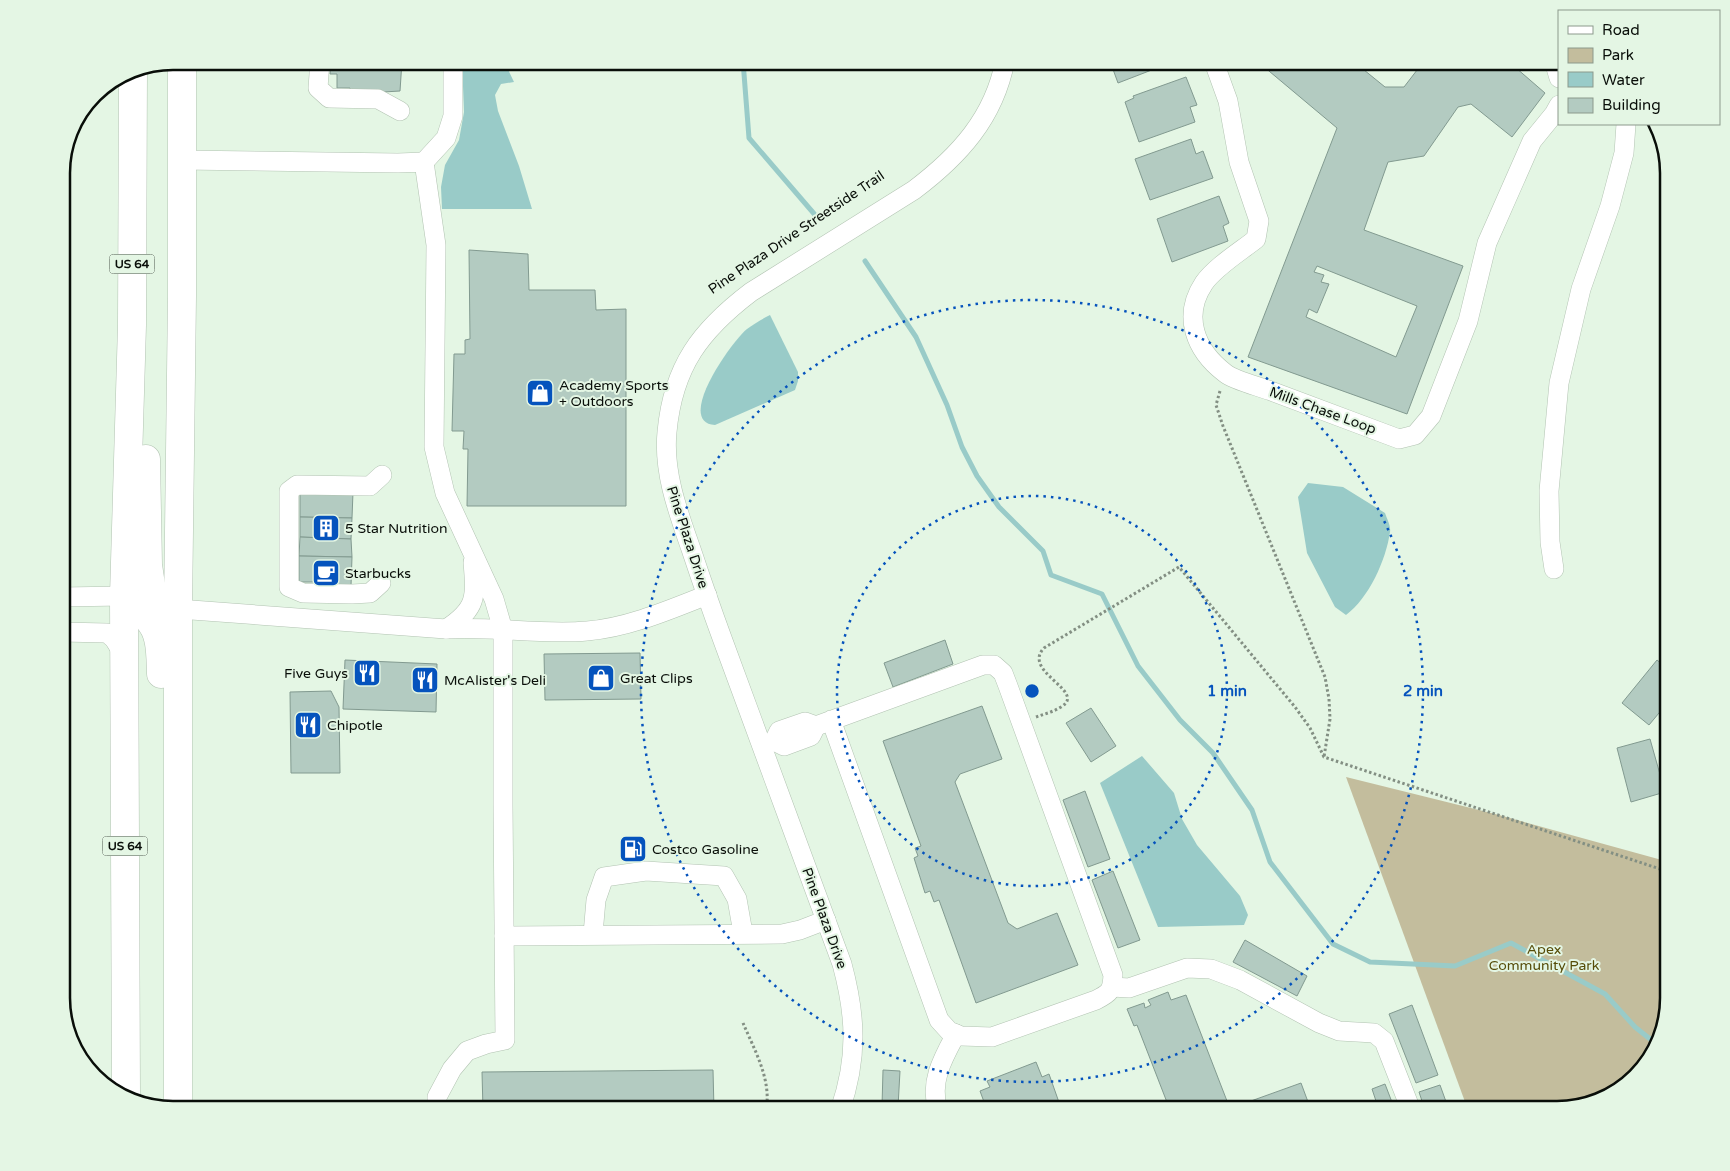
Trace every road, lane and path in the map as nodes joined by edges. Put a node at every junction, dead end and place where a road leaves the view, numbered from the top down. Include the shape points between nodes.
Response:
1 (182, 70) edge
2 (319, 70) edge
3 (452, 70) edge
4 (1003, 70) edge
5 (1217, 70) edge
6 (133, 79) edge
7 (1558, 106) edge
8 (400, 111) dead end
9 (1626, 125) edge
10 (182, 160) junction
11 (424, 162) junction
12 (132, 291) junction
13 (1226, 374) junction
14 (382, 475) dead end
15 (472, 551) junction
16 (1554, 569) dead end
17 (381, 583) dead end
18 (707, 595) junction
19 (124, 596) junction
20 (70, 597) edge
21 (178, 608) junction
22 (446, 629) junction
23 (503, 630) junction
24 (70, 632) edge
25 (124, 655) junction
26 (1021, 722) junction
27 (823, 723) junction
28 (768, 743) junction
29 (1324, 757) junction
30 (1660, 869) edge
31 (826, 920) junction
32 (178, 930) junction
33 (593, 934) junction
34 (743, 934) junction
35 (504, 936) junction
36 (1112, 987) junction
37 (743, 1023) dead end
38 (956, 1034) junction
39 (126, 1089) edge
40 (178, 1101) edge
41 (437, 1101) edge
42 (767, 1101) edge
43 (843, 1101) edge
44 (935, 1101) edge
45 (1407, 1101) edge

1 - 10 highway
2 - 8 street via 318,88 329,98 378,99
3 - 11 street via 453,116 446,138
4 - 18 street, Pine Plaza Drive via 985,116 970,139 935,175 752,292 707,330 687,360 673,392 666,433 668,468 676,504
5 - 13 street, Mills Chase Loop via 1228,101 1239,162 1259,221 1256,239 1205,282 1195,303 1197,341
6 - 12 highway, US 64
7 - 13 street, Mills Chase Loop via 1532,141 1487,243 1468,321 1432,416 1415,435 1399,439
9 - 16 street via 1624,154 1581,289 1559,382 1549,491
10 - 11 street
10 - 21 highway
11 - 15 street via 436,245 434,447 445,493
12 - 19 highway, US 64
12 - 21 highway via 139,331 145,419 151,585 155,597
13 - 29 path via 1216,405 1325,677 1330,719
14 - 17 street via 370,486 297,485 289,491 289,586 303,593 352,594 370,593
15 - 22 street via 473,602 465,615
15 - 23 street via 494,599
18 - 23 street via 632,622 597,630
18 - 28 street, Pine Plaza Drive
19 - 20 street
19 - 25 highway, US 64
19 - 32 highway via 152,622 160,641 166,852
21 - 22 street
21 - 32 highway
22 - 23 street
23 - 35 street
24 - 25 street via 107,633
25 - 39 highway, US 64
26 - 27 street via 1002,674 994,665 983,665
26 - 29 path via 1063,706 1067,701 1064,688 1046,674 1040,661 1041,651 1179,567 1295,707
26 - 36 street via 1113,975
27 - 28 street via 811,736 793,743 784,746
27 - 38 street via 939,1020
28 - 31 street, Pine Plaza Drive
29 - 30 path
31 - 34 street via 782,934
31 - 43 street, Pine Plaza Drive via 849,989 854,1035 850,1075
32 - 40 highway
33 - 34 street
33 - 34 street via 596,900 604,877 646,872 724,876 736,899
33 - 35 street
35 - 41 street via 505,1040 468,1051 452,1069
36 - 38 street via 1108,994 1096,1000 992,1037 973,1038
36 - 45 street via 1128,988 1187,968 1211,969 1240,980 1339,1032 1374,1033 1384,1041
37 - 42 path via 764,1074
38 - 44 street via 940,1064 935,1081

